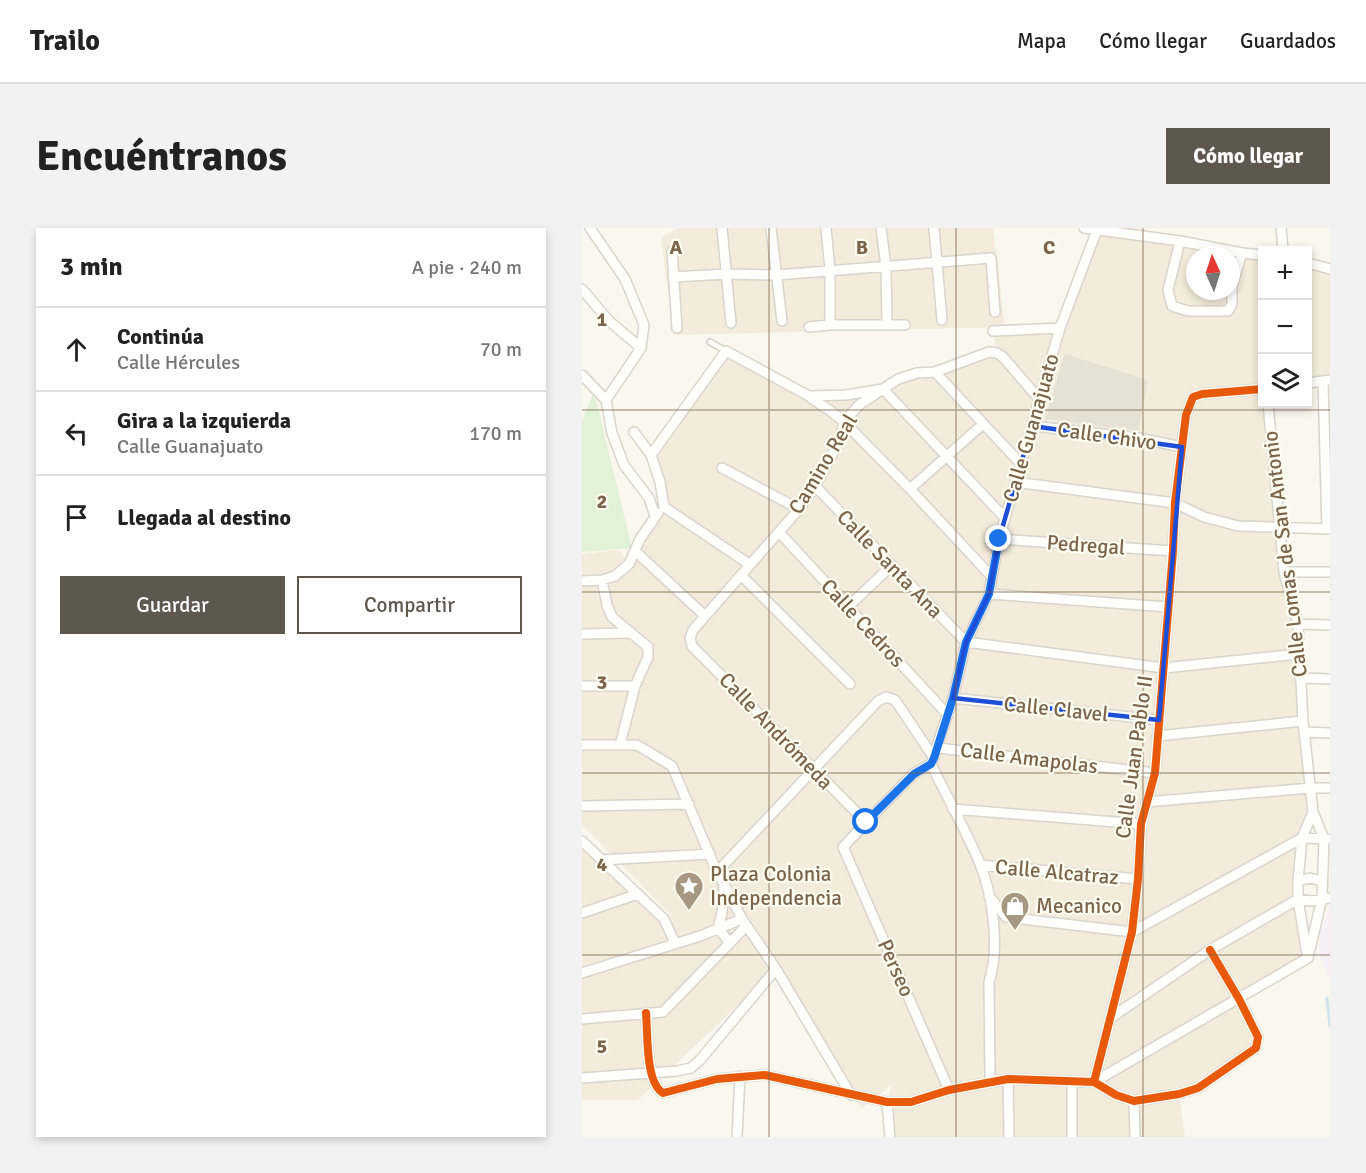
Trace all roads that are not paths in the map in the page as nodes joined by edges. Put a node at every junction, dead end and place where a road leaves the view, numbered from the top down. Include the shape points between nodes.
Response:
1 (590, 228) edge
2 (722, 228) edge
3 (771, 228) edge
4 (826, 228) edge
5 (881, 228) edge
6 (934, 228) edge
7 (1084, 228) edge
8 (1281, 228) edge
9 (1097, 230) junction
10 (1180, 241) junction
11 (1283, 246) edge
12 (672, 251) dead end
13 (1242, 253) junction
14 (1258, 255) edge
15 (938, 261) junction
16 (1312, 264) edge
17 (886, 267) junction
18 (1330, 269) edge
19 (830, 270) junction
20 (727, 274) junction
21 (777, 275) junction
22 (673, 277) junction
23 (582, 289) edge
24 (995, 312) dead end
25 (942, 320) dead end
26 (782, 321) dead end
27 (731, 323) dead end
28 (830, 325) junction
29 (887, 325) junction
30 (905, 325) dead end
31 (809, 327) dead end
32 (677, 328) dead end
33 (1060, 328) junction
34 (993, 331) dead end
35 (710, 342) dead end
36 (640, 348) junction
37 (726, 351) junction
38 (934, 372) junction
39 (582, 375) edge
40 (1327, 380) edge
41 (1312, 382) edge
42 (883, 389) junction
43 (1258, 389) edge
44 (809, 396) junction
45 (1039, 399) junction
46 (606, 400) junction
47 (1268, 408) edge
48 (844, 422) junction
49 (982, 424) junction
50 (1032, 426) junction
51 (634, 432) dead end
52 (1182, 447) junction
53 (651, 455) junction
54 (946, 457) junction
55 (1020, 463) junction
56 (722, 468) dead end
57 (1015, 482) junction
58 (815, 486) junction
59 (910, 489) junction
60 (1175, 503) junction
61 (664, 507) junction
62 (799, 510) junction
63 (655, 516) junction
64 (1005, 518) junction
65 (1280, 529) junction
66 (1328, 529) edge
67 (779, 532) junction
68 (999, 539) junction
69 (635, 551) junction
70 (1173, 551) junction
71 (749, 564) junction
72 (892, 565) junction
73 (1284, 572) junction
74 (1330, 572) edge
75 (741, 575) junction
76 (992, 577) junction
77 (602, 580) junction
78 (582, 581) edge
79 (989, 594) junction
80 (848, 607) junction
81 (1168, 607) junction
82 (704, 615) junction
83 (1298, 624) junction
84 (1330, 625) edge
85 (630, 633) junction
86 (582, 634) edge
87 (690, 638) joint
88 (966, 642) junction
89 (1298, 654) junction
90 (1164, 668) junction
91 (1300, 678) junction
92 (1330, 679) edge
93 (850, 684) dead end
94 (582, 686) edge
95 (635, 686) junction
96 (953, 698) junction
97 (948, 715) junction
98 (1159, 720) junction
99 (1303, 721) junction
100 (1304, 732) junction
101 (1330, 733) edge
102 (1157, 736) junction
103 (582, 745) edge
104 (620, 745) junction
105 (938, 748) junction
106 (933, 761) junction
107 (812, 769) junction
108 (1155, 773) junction
109 (1311, 788) junction
110 (1330, 788) edge
111 (1146, 802) junction
112 (689, 804) junction
113 (582, 806) edge
114 (953, 809) junction
115 (1313, 813) junction
116 (866, 822) junction
117 (1141, 824) junction
118 (1302, 838) junction
119 (1327, 839) edge
120 (584, 846) edge
121 (710, 854) junction
122 (601, 860) junction
123 (981, 865) junction
124 (718, 871) junction
125 (1138, 879) junction
126 (1298, 881) junction
127 (1322, 881) junction
128 (724, 883) junction
129 (638, 894) junction
130 (989, 896) junction
131 (1326, 898) edge
132 (1298, 899) junction
133 (582, 913) edge
134 (1005, 917) junction
135 (744, 922) junction
136 (718, 928) junction
137 (1132, 932) junction
138 (995, 942) junction
139 (675, 943) junction
140 (730, 943) junction
141 (1210, 950) junction
142 (1308, 958) junction
143 (776, 969) junction
144 (582, 973) edge
145 (1239, 999) junction
146 (646, 1013) junction
147 (1112, 1017) junction
148 (582, 1019) edge
149 (651, 1073) junction
150 (740, 1076) junction
151 (582, 1078) edge
152 (1008, 1079) junction
153 (990, 1081) junction
154 (1072, 1082) junction
155 (1094, 1082) junction
156 (949, 1090) junction
157 (851, 1095) junction
158 (1134, 1101) junction
159 (887, 1102) junction
160 (737, 1137) edge
161 (890, 1137) edge
162 (1009, 1137) edge
163 (1072, 1137) edge
164 (1135, 1137) edge

1 - 36 street via 625,279 644,325
2 - 20 street
3 - 21 street
4 - 19 street
5 - 17 street
6 - 15 street
7 - 9 street
8 - 11 street
9 - 10 street
9 - 33 street, Calle Guanajuato
10 - 13 street
10 - 13 street via 1168,290 1172,306 1188,312 1228,311
12 - 22 street
13 - 14 street
15 - 17 street
15 - 24 street via 991,258
15 - 25 street
16 - 18 street
17 - 19 street
17 - 29 street
19 - 21 street
19 - 28 street
20 - 21 street
20 - 22 street
20 - 27 street
21 - 26 street
22 - 32 street
23 - 36 street via 609,321
28 - 29 street
28 - 31 street
29 - 30 street
33 - 34 street
33 - 45 street, Calle Guanajuato
35 - 37 lane
36 - 46 street
37 - 44 street
37 - 53 street
38 - 42 street, Camino Real via 898,379
38 - 45 street, Camino Real via 989,352 997,353
38 - 49 street
39 - 46 street
40 - 41 street
40 - 66 street
42 - 44 street
42 - 48 street, Camino Real via 859,405
42 - 54 street
43 - 52 street, Calle Juan Pablo II via 1193,397
44 - 48 street
45 - 50 street, Calle Guanajuato
46 - 63 street via 612,433 624,465 649,498
47 - 65 street, Calle Lomas de San Antonio
48 - 58 street, Camino Real via 840,440
48 - 59 street
49 - 54 street
49 - 55 street
50 - 52 street, Calle Chivo
50 - 55 street, Calle Guanajuato
51 - 53 street
52 - 60 street, Calle Juan Pablo II
53 - 61 street
54 - 59 street
54 - 64 street
55 - 57 street, Calle Guanajuato
56 - 62 street
57 - 60 street
57 - 64 street, Calle Guanajuato
58 - 62 street, Camino Real
58 - 72 street, Calle Santa Ana
59 - 76 street
60 - 65 street via 1204,517 1238,526
60 - 70 street, Calle Juan Pablo II
61 - 63 street
61 - 71 street
62 - 67 street, Camino Real
63 - 69 street
64 - 68 street, Calle Guanajuato
65 - 66 street
65 - 73 street, Calle Lomas de San Antonio
67 - 71 street, Camino Real
67 - 80 street, Calle Cedros
68 - 70 street, Pedregal
68 - 76 street, Calle Guanajuato
69 - 77 street via 629,564 615,576
69 - 82 street
70 - 81 street, Calle Juan Pablo II
71 - 75 street, Camino Real
72 - 80 street
72 - 88 street, Calle Santa Ana
73 - 74 street
73 - 83 street, Calle Lomas de San Antonio
75 - 82 street, Camino Real
75 - 93 street
76 - 79 street, Calle Guanajuato
77 - 78 street
77 - 85 street via 612,617
79 - 81 street
79 - 88 street, Calle Guanajuato
80 - 97 street, Calle Cedros
81 - 90 street, Calle Juan Pablo II
82 - 87 street, Camino Real
83 - 84 street
83 - 89 street, Calle Lomas de San Antonio
85 - 86 street
85 - 95 street via 648,647 648,657
87 - 107 street, Calle Andrómeda via 692,646
88 - 90 street
88 - 96 street, Calle Guanajuato
89 - 90 street
89 - 91 street, Calle Lomas de San Antonio
90 - 98 street, Calle Juan Pablo II
91 - 92 street
91 - 99 street, Calle Lomas de San Antonio
94 - 95 street
95 - 104 street
96 - 97 street, Calle Guanajuato
96 - 98 street, Calle Clavel
97 - 105 street, Calle Guanajuato
98 - 102 street, Calle Juan Pablo II
99 - 100 street, Calle Lomas de San Antonio
99 - 102 street
100 - 101 street
100 - 109 street, Calle Lomas de San Antonio
102 - 108 street, Calle Juan Pablo II
103 - 104 street
104 - 112 street via 637,745 672,766
105 - 106 street, Calle Guanajuato
105 - 108 street, Calle Amapolas
106 - 107 street, Calle Alcatraz via 895,700 886,697
106 - 114 street, Calle Alcatraz
106 - 116 street via 914,774
107 - 116 street, Calle Andrómeda
107 - 124 street
108 - 111 street, Calle Juan Pablo II
109 - 110 street
109 - 111 street
109 - 115 street, Calle Lomas de San Antonio
111 - 117 street, Calle Juan Pablo II
112 - 113 street
112 - 121 street
114 - 117 street
114 - 123 street, Calle Alcatraz
115 - 118 street, Calle Lomas de San Antonio
115 - 119 street, Calle Lomas de San Antonio
116 - 156 street, Perseo via 843,847
117 - 125 street, Calle Juan Pablo II
118 - 119 street
118 - 126 street, Calle Lomas de San Antonio
118 - 137 street
119 - 127 street, Calle Lomas de San Antonio
120 - 122 street
121 - 122 street
121 - 124 street
122 - 129 street
123 - 125 street, Calle Alcatraz
123 - 130 street
124 - 128 street
125 - 137 street, Calle Juan Pablo II
126 - 127 street
126 - 132 street, Calle Lomas de San Antonio
127 - 131 street, Calle Lomas de San Antonio
128 - 135 street
128 - 136 street
129 - 133 street
129 - 139 street via 664,919
130 - 134 street
130 - 138 street
131 - 132 street
131 - 142 street, Calle Lomas de San Antonio
132 - 141 street
132 - 142 street, Calle Lomas de San Antonio
134 - 137 street
134 - 138 street
135 - 136 street
135 - 140 street
135 - 143 street
136 - 139 street
136 - 140 street
137 - 147 street, Calle Juan Pablo II
138 - 153 street via 989,982
139 - 144 street
140 - 146 street via 663,1012
141 - 145 street
141 - 147 street
142 - 145 street
143 - 149 street via 691,1068
143 - 157 street
145 - 155 street
145 - 158 street via 1258,1037 1256,1048 1198,1088
146 - 148 street
146 - 149 street
147 - 155 street, Calle Juan Pablo II
149 - 150 street via 656,1089 663,1093
149 - 151 street
150 - 157 street via 765,1075
150 - 160 street
152 - 153 street
152 - 154 street
152 - 162 street
153 - 156 street
154 - 155 street
154 - 163 street
155 - 158 street
156 - 159 street via 911,1102
157 - 159 street
158 - 164 street
159 - 161 street

